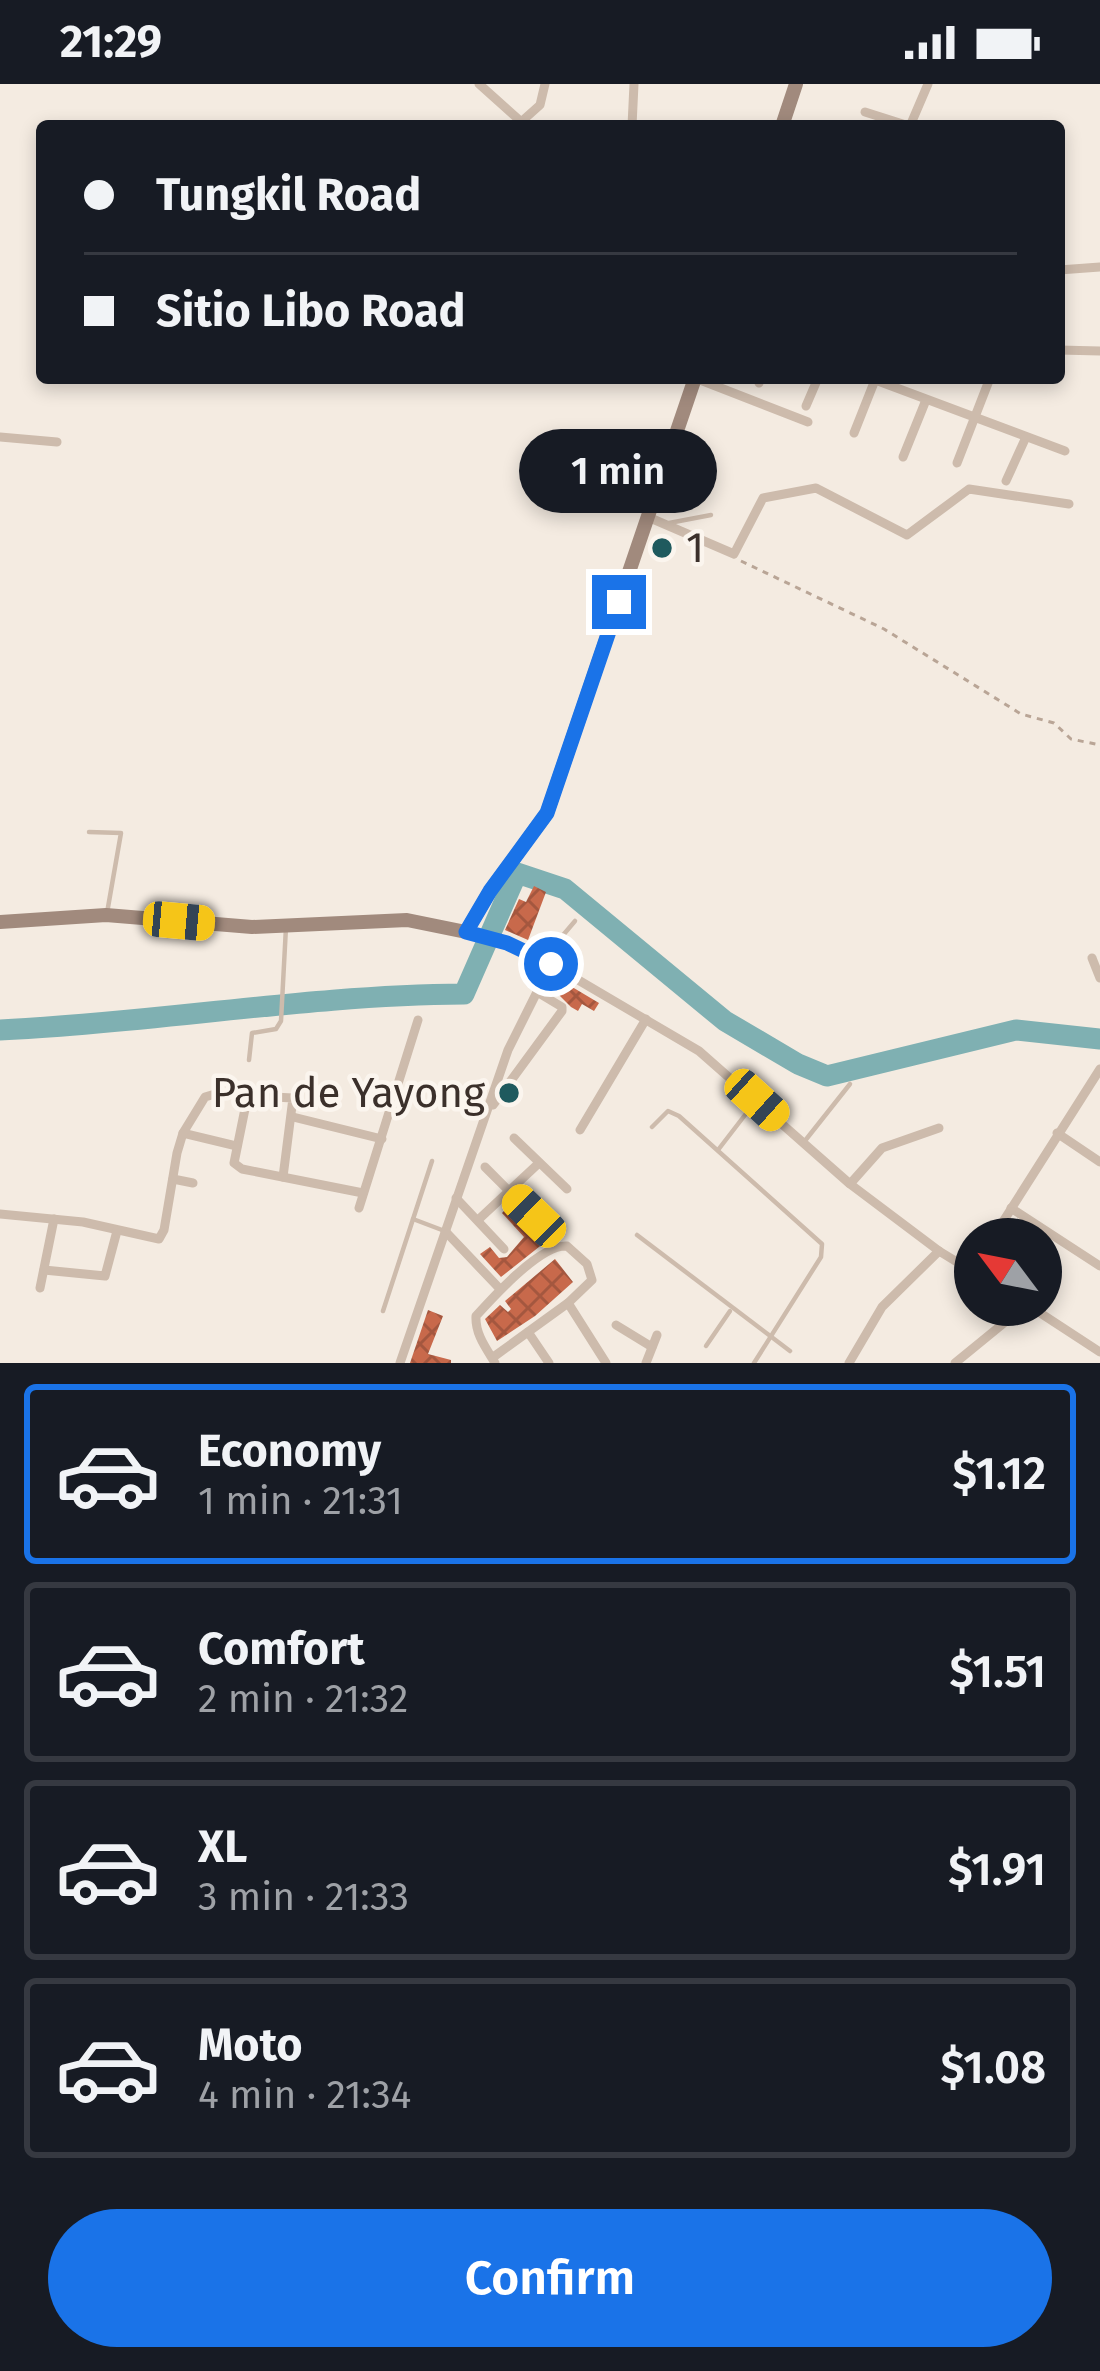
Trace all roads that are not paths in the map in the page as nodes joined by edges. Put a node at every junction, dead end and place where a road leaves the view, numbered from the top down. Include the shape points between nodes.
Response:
1 (479, 84) edge
2 (545, 84) edge
3 (634, 84) edge
4 (796, 84) edge
5 (928, 84) edge
6 (865, 112) dead end
7 (520, 120) edge
8 (527, 120) edge
9 (632, 120) edge
10 (784, 120) edge
11 (890, 120) edge
12 (912, 120) edge
13 (1100, 267) edge
14 (1065, 270) edge
15 (1065, 350) edge
16 (1100, 351) edge
17 (693, 384) edge
18 (710, 384) edge
19 (815, 384) edge
20 (870, 384) edge
21 (885, 384) edge
22 (988, 384) edge
23 (926, 400) junction
24 (806, 406) dead end
25 (975, 418) junction
26 (808, 422) dead end
27 (854, 433) dead end
28 (0, 437) edge
29 (1026, 437) junction
30 (57, 442) dead end
31 (1065, 452) dead end
32 (903, 458) dead end
33 (957, 463) dead end
34 (1006, 481) dead end
35 (1069, 504) dead end
36 (711, 514) dead end
37 (648, 517) junction
38 (664, 524) junction
39 (88, 832) dead end
40 (106, 915) junction
41 (575, 921) dead end
42 (0, 922) edge
43 (286, 926) junction
44 (471, 933) junction
45 (1092, 958) dead end
46 (546, 962) junction
47 (1100, 978) edge
48 (537, 992) junction
49 (646, 1019) junction
50 (418, 1020) dead end
51 (249, 1060) dead end
52 (1100, 1069) edge
53 (850, 1084) dead end
54 (248, 1094) junction
55 (757, 1100) junction
56 (484, 1117) junction
57 (293, 1118) junction
58 (652, 1127) dead end
59 (938, 1128) dead end
60 (580, 1130) dead end
61 (183, 1133) junction
62 (1057, 1133) junction
63 (514, 1138) dead end
64 (382, 1139) junction
65 (804, 1142) junction
66 (237, 1146) junction
67 (718, 1150) junction
68 (432, 1161) dead end
69 (1100, 1162) edge
70 (539, 1163) junction
71 (485, 1167) dead end
72 (283, 1177) junction
73 (173, 1179) junction
74 (193, 1183) dead end
75 (850, 1184) junction
76 (567, 1189) dead end
77 (363, 1193) junction
78 (510, 1193) junction
79 (456, 1198) junction
80 (358, 1208) dead end
81 (1011, 1208) junction
82 (0, 1214) edge
83 (534, 1216) dead end
84 (1005, 1218) edge
85 (413, 1219) junction
86 (54, 1220) junction
87 (478, 1220) junction
88 (164, 1230) junction
89 (116, 1231) junction
90 (445, 1231) junction
91 (181, 1232) dead end
92 (637, 1234) dead end
93 (504, 1250) dead end
94 (939, 1251) junction
95 (954, 1259) edge
96 (1100, 1266) edge
97 (44, 1270) junction
98 (40, 1288) dead end
99 (500, 1289) junction
100 (568, 1303) junction
101 (731, 1309) junction
102 (383, 1311) dead end
103 (616, 1324) dead end
104 (1001, 1326) edge
105 (1060, 1326) edge
106 (529, 1332) junction
107 (770, 1337) junction
108 (706, 1346) dead end
109 (790, 1351) dead end
110 (1100, 1352) edge
111 (491, 1357) edge
112 (400, 1363) edge
113 (477, 1363) edge
114 (549, 1363) edge
115 (606, 1363) edge
116 (646, 1363) edge
117 (754, 1363) edge
118 (849, 1363) edge
119 (956, 1363) edge

1 - 7 street
2 - 8 street
3 - 9 street
4 - 10 street
5 - 12 street
6 - 11 street
13 - 14 street
15 - 16 street
17 - 37 street
18 - 26 street
19 - 24 street
20 - 27 street
21 - 23 street
22 - 25 street
23 - 25 street
23 - 32 street
25 - 29 street
25 - 33 street
28 - 30 street
29 - 31 street
29 - 34 street
35 - 38 street via 969,489 907,535 808,487 763,498 730,553
36 - 38 lane
37 - 38 street
37 - 44 street via 547,813 490,891
39 - 40 lane via 121,833
40 - 42 street
40 - 43 street
41 - 46 lane
43 - 44 street via 406,920
43 - 51 lane via 282,1015 276,1029 252,1033
44 - 46 street
45 - 47 street
46 - 48 street
46 - 49 street
48 - 56 street
48 - 56 street via 562,1011
49 - 55 street
49 - 60 street
50 - 64 street
52 - 62 street
53 - 65 lane
54 - 57 street via 293,1099
54 - 61 street via 205,1096
54 - 66 street
55 - 65 street
55 - 67 lane
56 - 79 street
57 - 64 street
57 - 72 street
58 - 67 lane via 673,1113
59 - 75 street via 882,1148
61 - 66 street
61 - 73 street
62 - 69 street
62 - 81 street
63 - 70 street
64 - 77 street
65 - 75 street
66 - 72 street via 234,1163 242,1169
67 - 107 lane via 822,1244
68 - 85 lane
70 - 76 street
70 - 78 street
71 - 78 street
72 - 77 street
73 - 74 street
73 - 88 street
75 - 94 street
77 - 80 street
78 - 83 street
78 - 87 street
79 - 87 street
79 - 90 street
81 - 84 street
81 - 96 street
82 - 86 street
85 - 90 lane
85 - 102 lane
86 - 89 street
86 - 97 street
87 - 93 street
88 - 89 street via 159,1239
88 - 91 street
89 - 97 street via 105,1276
90 - 99 street
90 - 112 street
92 - 101 lane
94 - 95 street
94 - 118 street via 881,1307
97 - 98 street
99 - 100 street via 559,1244 587,1264 592,1280
99 - 111 street via 476,1316
100 - 106 street
100 - 115 street
101 - 107 lane
101 - 108 lane
103 - 116 street via 654,1341
104 - 119 street
105 - 110 street
106 - 111 street
106 - 114 street
107 - 109 lane
107 - 117 lane
111 - 113 street

